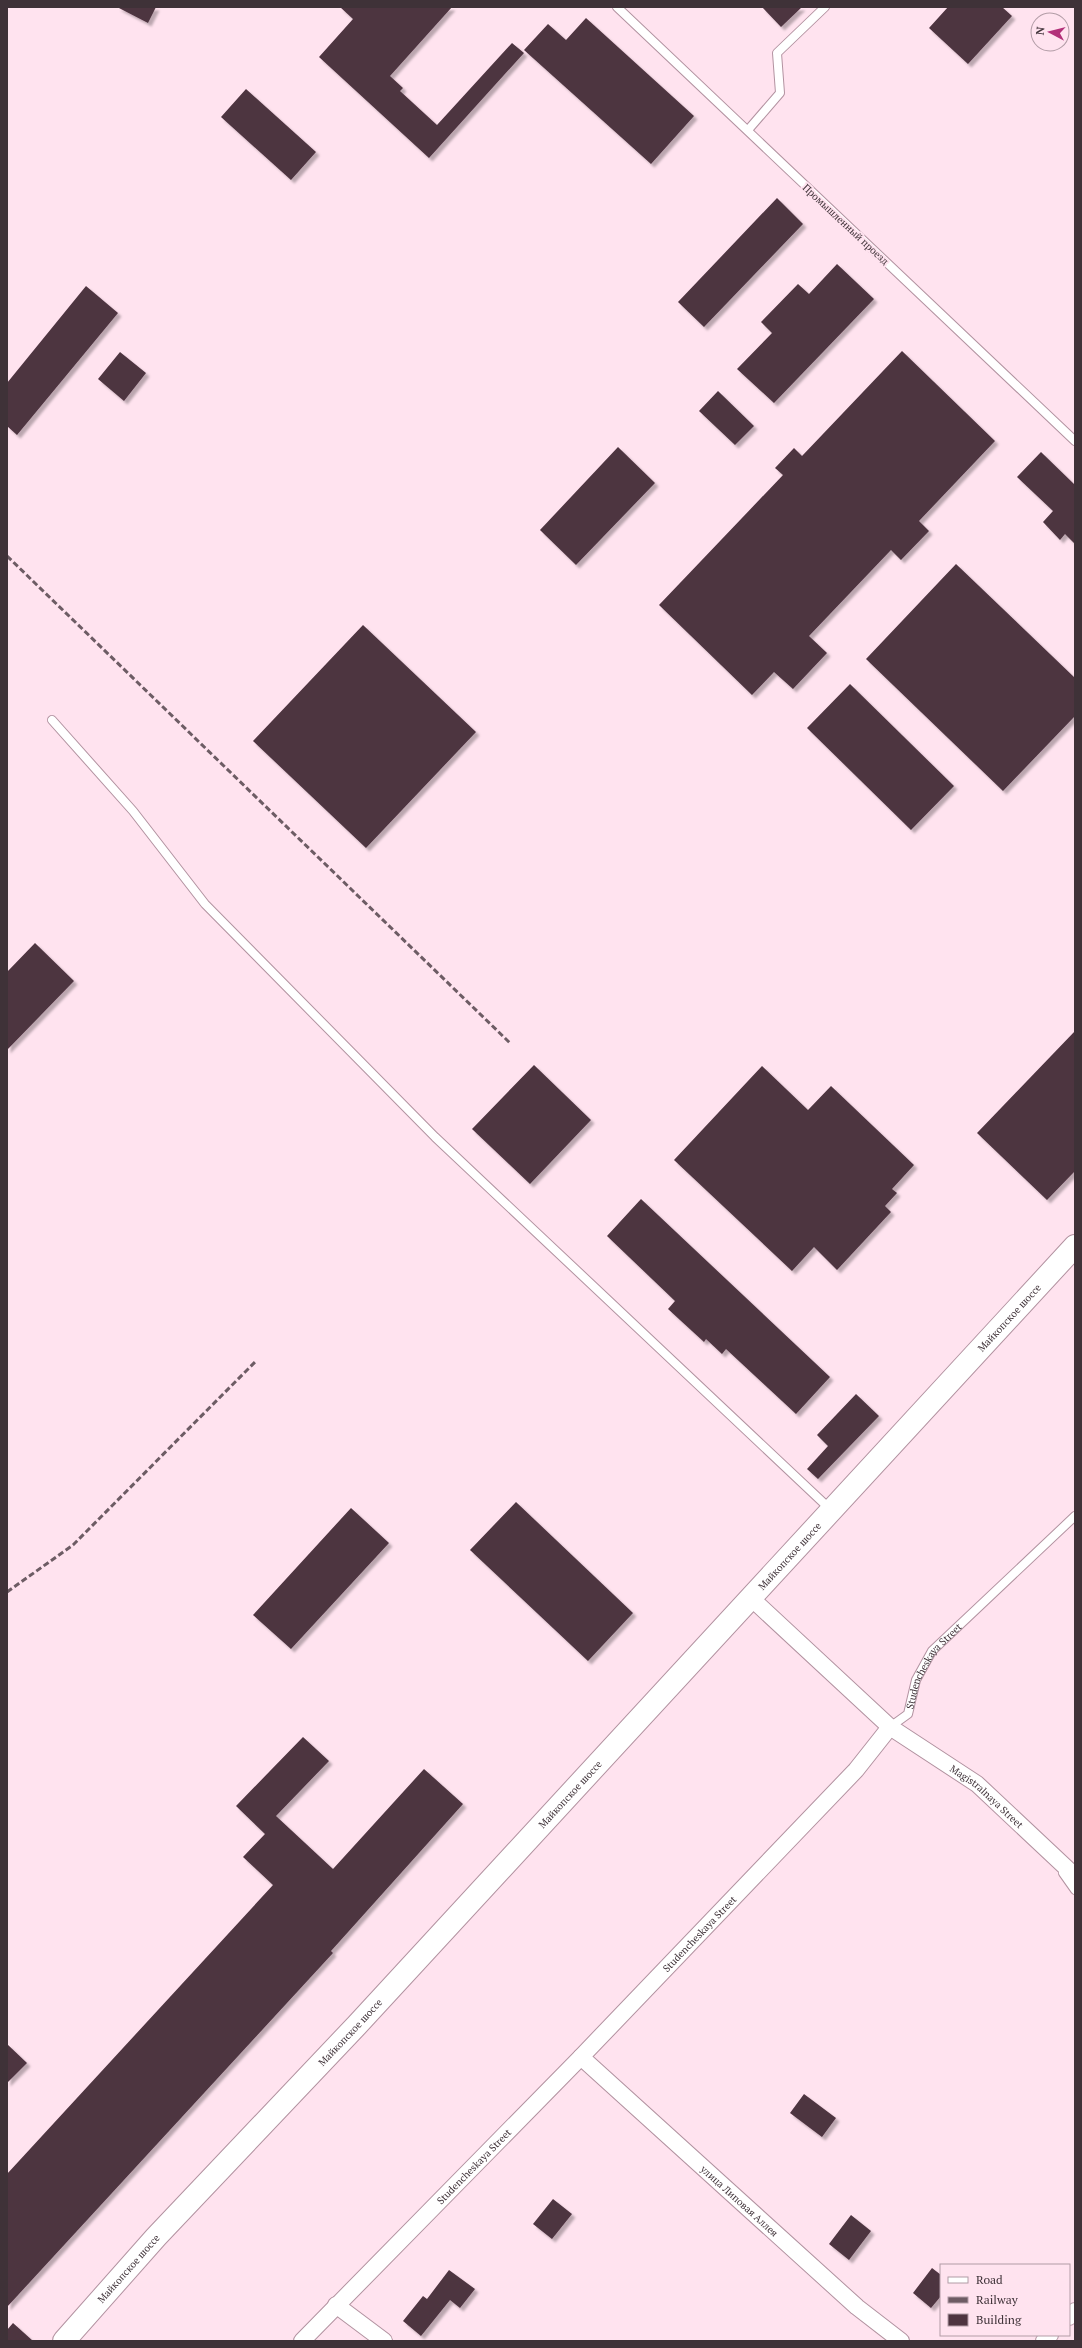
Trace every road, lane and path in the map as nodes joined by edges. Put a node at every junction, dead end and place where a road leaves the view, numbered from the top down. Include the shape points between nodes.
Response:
1 (618, 7) edge
2 (826, 7) edge
3 (748, 130) junction
4 (1075, 441) edge
5 (52, 720) dead end
6 (1075, 1246) edge
7 (831, 1511) junction
8 (1075, 1516) edge
9 (751, 1598) junction
10 (890, 1726) junction
11 (1043, 1845) junction
12 (1075, 1876) edge
13 (1075, 1890) edge
14 (581, 2058) junction
15 (336, 2305) junction
16 (64, 2341) edge
17 (302, 2341) edge
18 (384, 2341) edge
19 (901, 2341) edge

1 - 3 lane, Промышленный проезд
2 - 3 lane via 777,54 780,93
3 - 4 lane, Промышленный проезд
5 - 7 lane via 133,811 205,904 435,1137
6 - 7 street, Майкопское шоссе
7 - 9 street, Майкопское шоссе
8 - 10 lane, Studencheskaya Street via 932,1651 916,1680 908,1714
9 - 10 street, Magistralnaya Street
9 - 16 street, Майкопское шоссе via 357,2025 156,2237
10 - 11 street, Magistralnaya Street via 977,1784
10 - 14 street, Studencheskaya Street via 856,1770
11 - 12 street, Magistralnaya Street
11 - 13 lane
14 - 15 street, Studencheskaya Street
14 - 19 street, улица Липовая Аллея via 857,2307
15 - 17 street, Studencheskaya Street
15 - 18 street

